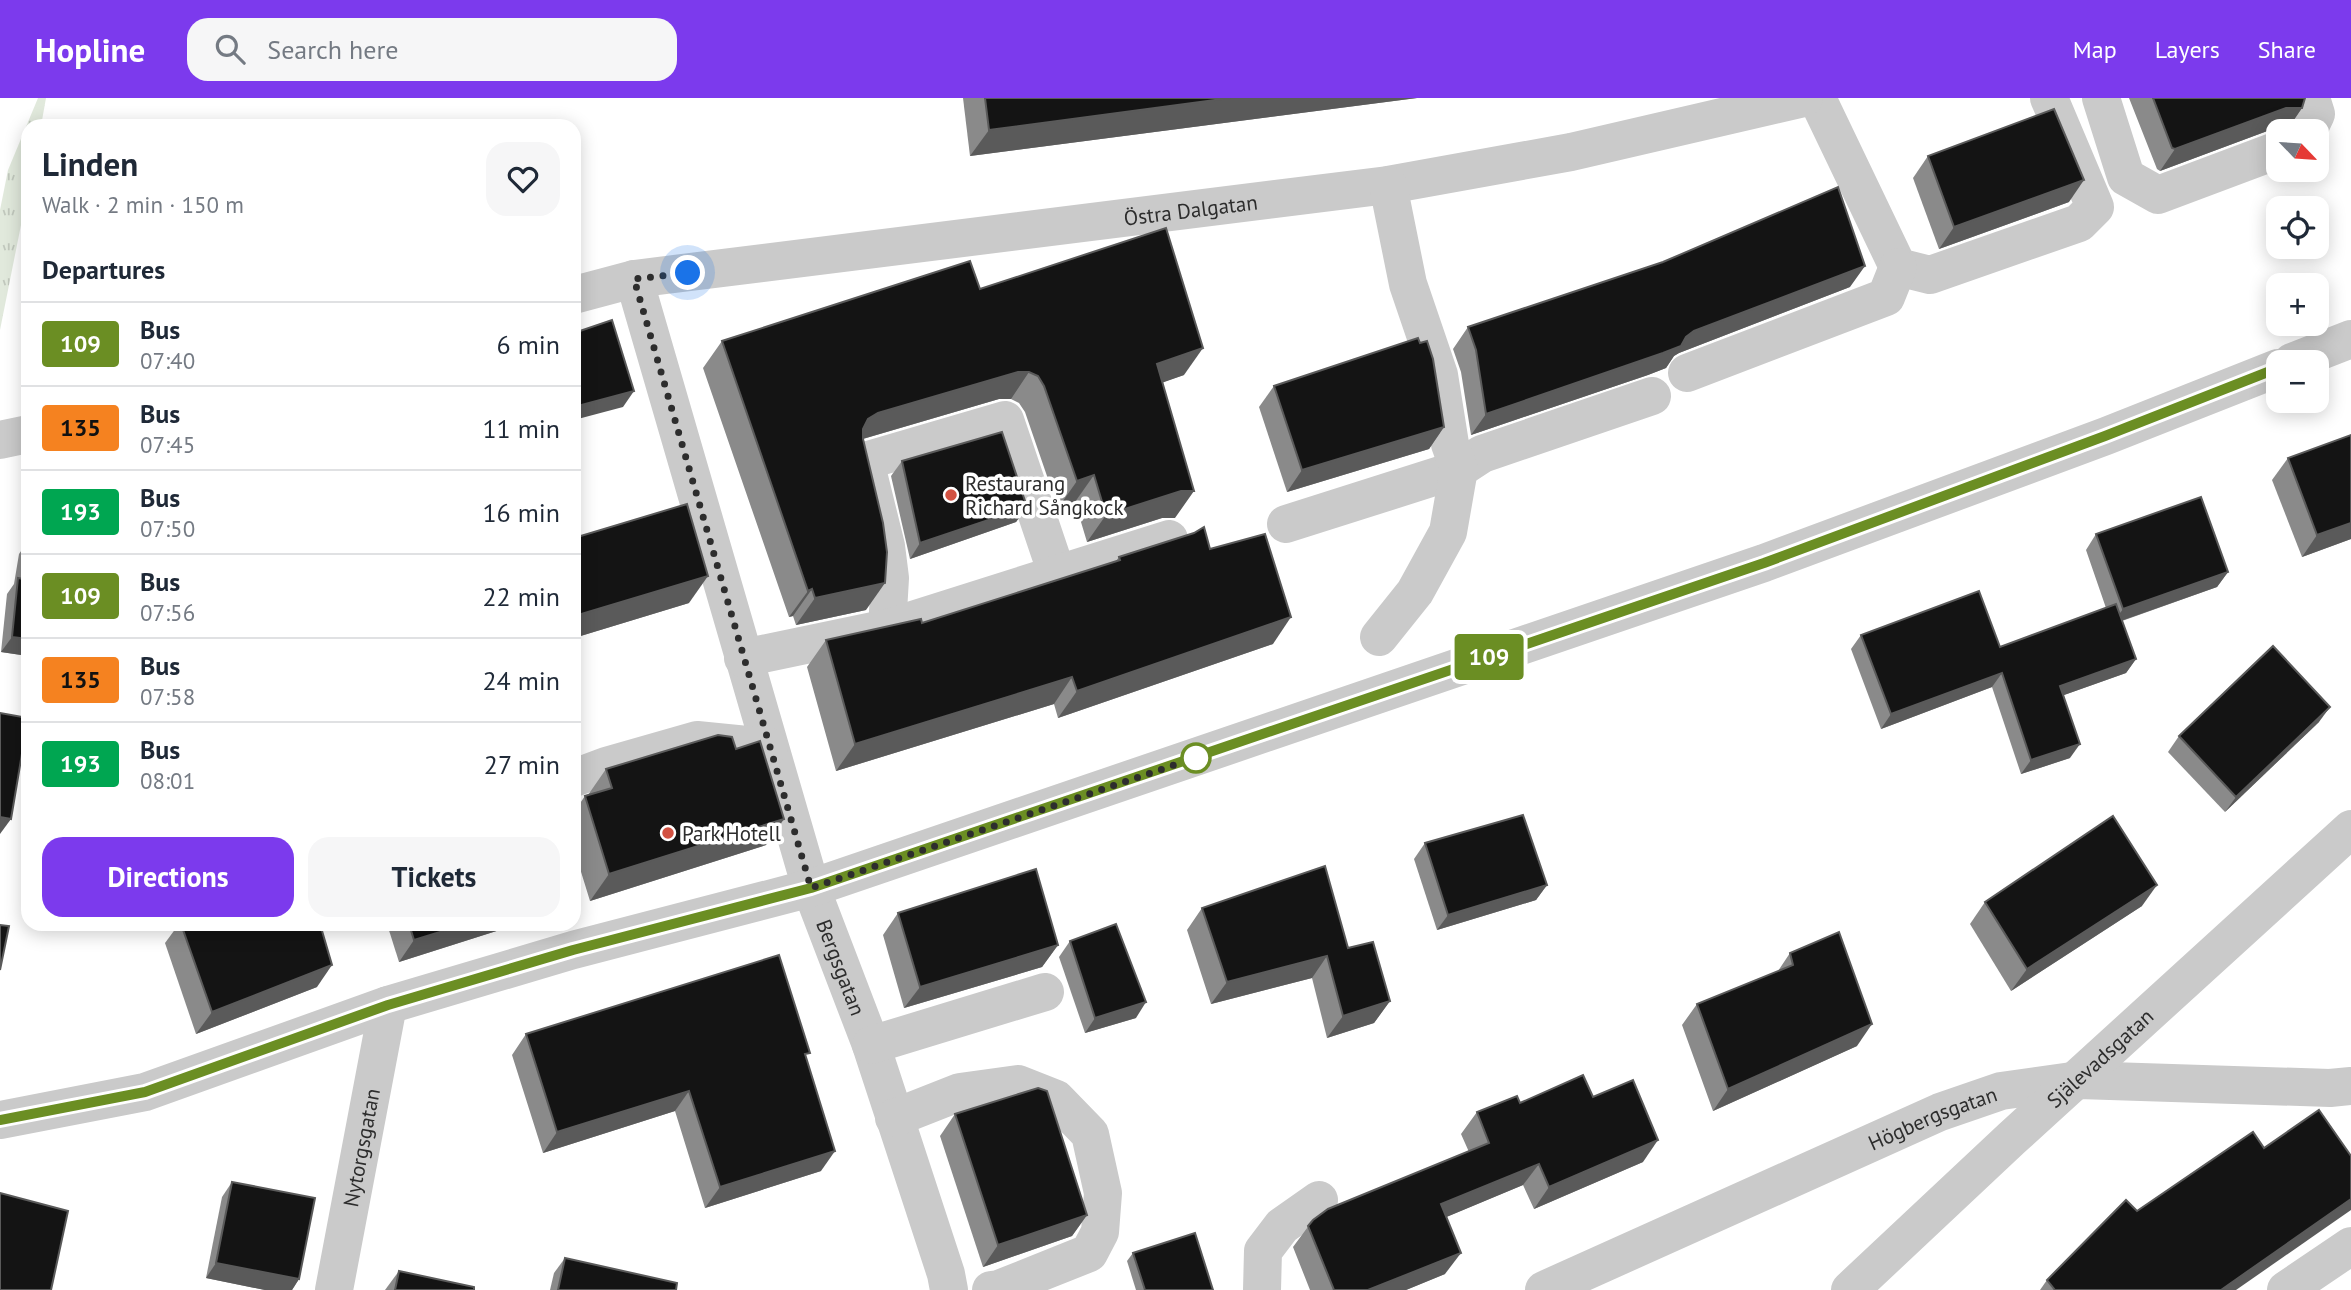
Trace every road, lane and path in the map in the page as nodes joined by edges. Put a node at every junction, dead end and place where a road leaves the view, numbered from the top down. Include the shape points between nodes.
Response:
1 (1804, 98) edge
2 (1817, 98) edge
3 (2049, 98) edge
4 (2101, 98) edge
5 (2311, 98) edge
6 (2314, 119) edge
7 (2266, 154) edge
8 (1388, 186) junction
9 (1898, 267) junction
10 (634, 279) junction
11 (581, 293) edge
12 (2351, 339) edge
13 (2323, 350) edge
14 (1687, 373) edge
15 (2266, 373) edge
16 (1652, 396) dead end
17 (21, 436) edge
18 (0, 439) edge
19 (1459, 470) junction
20 (1286, 524) dead end
21 (1169, 539) edge
22 (1056, 574) junction
23 (887, 628) junction
24 (1379, 637) dead end
25 (743, 658) junction
26 (769, 747) junction
27 (581, 775) edge
28 (2351, 829) edge
29 (811, 888) junction
30 (569, 937) edge
31 (1045, 992) dead end
32 (388, 1005) junction
33 (871, 1045) junction
34 (2079, 1080) junction
35 (2350, 1092) edge
36 (894, 1118) junction
37 (0, 1120) edge
38 (1319, 1200) dead end
39 (2351, 1246) edge
40 (334, 1290) edge
41 (949, 1290) edge
42 (991, 1290) edge
43 (1262, 1290) edge
44 (1544, 1290) edge
45 (1850, 1290) edge
46 (2286, 1290) edge

1 - 8 street, Östra Dalgatan via 1572,152
2 - 9 street
3 - 9 street via 2095,206 2079,223 1930,275
4 - 7 street via 2126,177 2158,195
5 - 6 street
8 - 10 street, Östra Dalgatan
8 - 19 street via 1408,284 1439,375
9 - 14 street via 1886,297
10 - 11 street, Östra Dalgatan
10 - 25 street, Bergsgatan
12 - 13 street
15 - 29 street via 1764,563
16 - 19 street via 1482,454
17 - 18 street
19 - 20 street
19 - 24 street via 1448,532 1415,592
21 - 22 street
22 - 23 street
22 - 23 street via 1005,420 865,461 886,546 890,578
23 - 25 street
25 - 26 street, Bergsgatan
26 - 27 street via 697,740
26 - 29 street, Bergsgatan
28 - 34 street, Själevadsgatan
29 - 30 street
29 - 33 street, Bergsgatan
30 - 32 street
31 - 33 street
32 - 37 street via 145,1092
32 - 40 street, Nytorgsgatan
33 - 36 street, Bergsgatan
34 - 35 street, Högbergsgatan
34 - 44 street, Högbergsgatan via 2001,1091 1940,1112
34 - 45 street, Själevadsgatan
36 - 41 street, Bergsgatan
36 - 42 street via 960,1092 1018,1084 1056,1100 1090,1134 1102,1192 1100,1232 1089,1253
38 - 43 street via 1282,1226 1263,1251
39 - 46 street

